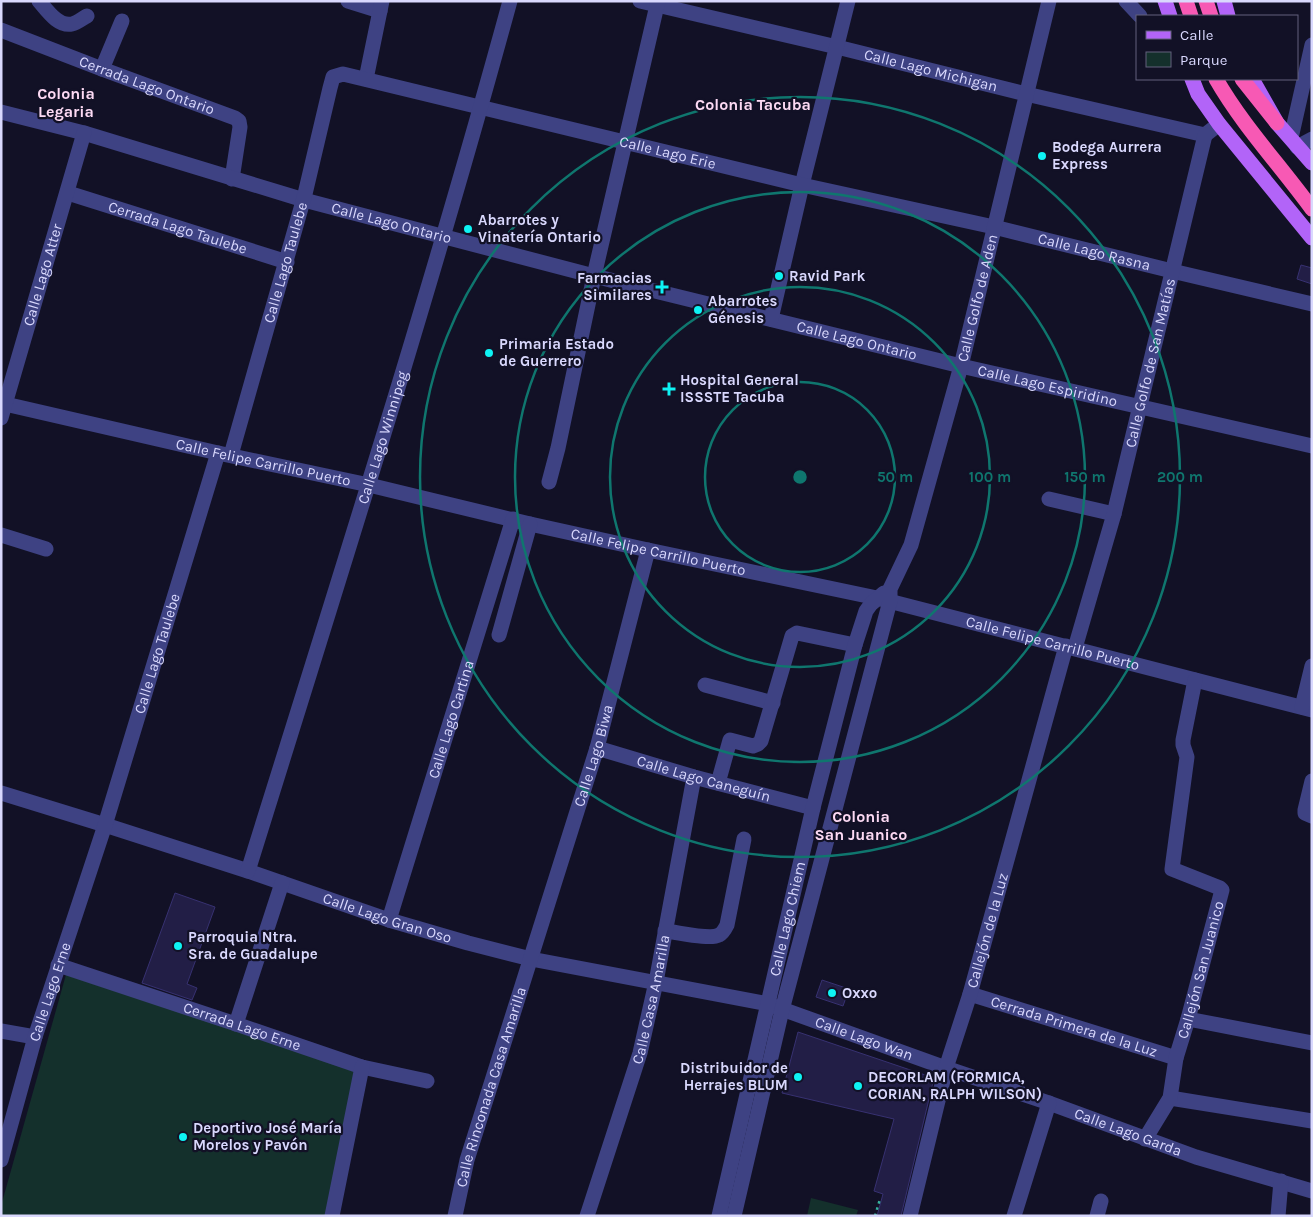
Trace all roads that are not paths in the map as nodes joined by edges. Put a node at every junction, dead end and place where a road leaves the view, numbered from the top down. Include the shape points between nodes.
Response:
1 (39, 1) edge
2 (348, 1) edge
3 (510, 1) edge
4 (640, 1) edge
5 (848, 1) edge
6 (1048, 1) edge
7 (1126, 1) edge
8 (1166, 1) edge
9 (1186, 1) edge
10 (1206, 1) edge
11 (1224, 1) edge
12 (658, 3) edge
13 (381, 6) edge
14 (1139, 15) edge
15 (1170, 15) edge
16 (1191, 15) edge
17 (1211, 15) edge
18 (1228, 15) edge
19 (87, 16) dead end
20 (122, 21) dead end
21 (1, 30) edge
22 (1312, 46) edge
23 (836, 47) junction
24 (102, 69) junction
25 (343, 74) joint
26 (366, 79) junction
27 (1192, 80) edge
28 (1217, 80) edge
29 (1243, 80) edge
30 (1253, 80) edge
31 (1026, 94) junction
32 (481, 107) junction
33 (1, 112) edge
34 (1277, 123) junction
35 (1219, 124) junction
36 (84, 133) junction
37 (1205, 135) junction
38 (1312, 139) edge
39 (625, 142) junction
40 (1294, 143) junction
41 (1312, 164) edge
42 (232, 179) junction
43 (802, 185) junction
44 (68, 193) junction
45 (304, 200) junction
46 (1312, 209) edge
47 (994, 227) junction
48 (444, 236) junction
49 (1312, 238) edge
50 (287, 262) junction
51 (1172, 271) junction
52 (594, 276) junction
53 (1312, 304) edge
54 (770, 319) junction
55 (961, 366) junction
56 (1140, 407) junction
57 (2, 408) edge
58 (1312, 446) edge
59 (225, 454) junction
60 (549, 482) dead end
61 (369, 485) junction
62 (1049, 499) dead end
63 (1114, 514) junction
64 (513, 519) junction
65 (530, 524) junction
66 (1, 534) edge
67 (46, 549) dead end
68 (648, 550) junction
69 (886, 596) junction
70 (499, 635) dead end
71 (855, 645) junction
72 (1071, 647) junction
73 (1312, 666) edge
74 (1195, 680) junction
75 (705, 685) dead end
76 (773, 703) junction
77 (1307, 708) edge
78 (597, 748) junction
79 (694, 777) junction
80 (1312, 781) edge
81 (718, 783) junction
82 (1, 793) edge
83 (813, 808) junction
84 (1312, 816) edge
85 (105, 825) junction
86 (744, 839) dead end
87 (248, 871) junction
88 (282, 882) junction
89 (389, 920) junction
90 (666, 931) junction
91 (531, 959) junction
92 (58, 965) junction
93 (656, 982) junction
94 (970, 994) junction
95 (775, 1007) junction
96 (1188, 1019) junction
97 (236, 1024) junction
98 (1, 1031) edge
99 (35, 1037) junction
100 (1312, 1043) edge
101 (1176, 1058) junction
102 (362, 1067) junction
103 (946, 1068) junction
104 (427, 1081) dead end
105 (1170, 1098) junction
106 (1050, 1104) junction
107 (1312, 1121) edge
108 (1145, 1139) junction
109 (1, 1160) edge
110 (1281, 1181) junction
111 (1312, 1191) edge
112 (332, 1216) edge
113 (455, 1216) edge
114 (587, 1216) edge
115 (719, 1216) edge
116 (734, 1216) edge
117 (910, 1216) edge
118 (1014, 1216) edge
119 (1278, 1216) edge

1 - 19 street via 62,23 72,24
2 - 13 street
3 - 32 street, Calle Lago Winnipeg
4 - 12 street, Calle Lago Michigan
5 - 23 street
6 - 31 street, Calle Golfo de Aden
7 - 14 street
8 - 15 main road
9 - 16 highway
10 - 17 highway
11 - 18 main road
12 - 23 street, Calle Lago Michigan
12 - 39 street
13 - 26 street
20 - 24 street
21 - 24 street, Cerrada Lago Ontario
22 - 40 street
23 - 31 street, Calle Lago Michigan
23 - 43 street
24 - 42 street, Cerrada Lago Ontario via 239,121
25 - 26 street, Calle Lago Erie
25 - 45 street, Calle Lago Taulebe via 334,77 330,88
26 - 32 street, Calle Lago Erie
27 - 35 main road
28 - 46 highway via 1244,122
29 - 34 highway
30 - 34 main road
31 - 37 street, Calle Lago Michigan
31 - 47 street, Calle Golfo de Aden
32 - 39 street, Calle Lago Erie
32 - 48 street, Calle Lago Winnipeg
33 - 36 street, Calle Lago Ontario
34 - 40 main road
35 - 37 street
35 - 49 main road
36 - 42 street, Calle Lago Ontario
36 - 44 street, Calle Lago Atter
37 - 51 street, Calle Golfo de San Matías
38 - 40 street
39 - 43 street, Calle Lago Erie
39 - 52 street
40 - 41 main road
42 - 45 street, Calle Lago Ontario
43 - 47 street, Calle Lago Erie
43 - 54 street
44 - 50 street, Cerrada Lago Taulebe
44 - 57 street, Calle Lago Atter
45 - 48 street, Calle Lago Ontario
45 - 50 street, Calle Lago Taulebe
47 - 51 street, Calle Lago Rasna
47 - 55 street, Calle Golfo de Aden
48 - 52 street, Calle Lago Ontario
48 - 61 street, Calle Lago Winnipeg
50 - 59 street, Calle Lago Taulebe
51 - 53 street, Calle Lago Rasna
51 - 56 street, Calle Golfo de San Matías
52 - 54 street, Calle Lago Ontario
52 - 60 street
54 - 55 street, Calle Lago Ontario
55 - 56 street, Calle Lago Espiridino
55 - 69 street, Calle Golfo de Aden via 911,545
56 - 58 street, Calle Lago Espiridino
56 - 63 street, Calle Golfo de San Matías
57 - 59 street, Calle Felipe Carrillo Puerto
59 - 61 street, Calle Felipe Carrillo Puerto
59 - 85 street, Calle Lago Taulebe
61 - 64 street, Calle Felipe Carrillo Puerto
61 - 87 street, Calle Lago Winnipeg
62 - 63 street
63 - 72 street, Calle Golfo de San Matías
64 - 65 street, Calle Felipe Carrillo Puerto
64 - 89 street, Calle Lago Cartina
65 - 68 street, Calle Felipe Carrillo Puerto
65 - 70 street
66 - 67 street
68 - 69 street, Calle Felipe Carrillo Puerto
68 - 78 street, Calle Lago Biwa
69 - 71 street, Calle Lago Chiem via 871,604 866,611
69 - 72 street, Calle Felipe Carrillo Puerto
69 - 95 street, Calle Lago Chiem
71 - 76 street via 794,634
71 - 83 street, Calle Lago Chiem
72 - 74 street, Calle Felipe Carrillo Puerto
72 - 94 street, Callejón de la Luz
73 - 77 street
74 - 77 street, Calle Felipe Carrillo Puerto
74 - 96 street, Callejón San Juanico via 1183,740 1187,757 1172,869 1222,890
75 - 76 street
76 - 81 street via 758,744 753,746 730,740
78 - 79 street, Calle Lago Caneguín
78 - 91 street, Calle Lago Biwa
79 - 81 street, Calle Lago Caneguín
79 - 90 street, Calle Casa Amarilla
80 - 84 street via 1305,810
81 - 83 street, Calle Lago Caneguín
82 - 85 street, Calle Lago Gran Oso
83 - 95 street, Calle Lago Chiem
85 - 87 street, Calle Lago Gran Oso
85 - 92 street, Calle Lago Erne
86 - 90 street via 724,931 711,937
87 - 88 street, Calle Lago Gran Oso
88 - 89 street, Calle Lago Gran Oso
88 - 97 street
89 - 91 street, Calle Lago Gran Oso
90 - 93 street, Calle Casa Amarilla
91 - 93 street, Calle Lago Gran Oso
91 - 113 street, Calle Rinconada Casa Amarilla via 467,1160
92 - 97 street, Cerrada Lago Erne
92 - 99 street, Calle Lago Erne
93 - 95 street, Calle Lago Gran Oso
93 - 114 street, Calle Casa Amarilla via 640,1053
94 - 101 street, Cerrada Primera de la Luz
94 - 103 street, Callejón de la Luz
95 - 103 street, Calle Lago Wan
95 - 115 street, Calle Lago Chiem
95 - 116 street, Calle Lago Chiem
96 - 100 street
96 - 101 street, Callejón San Juanico
97 - 102 street, Cerrada Lago Erne
98 - 99 street
99 - 109 street, Calle Lago Erne
101 - 105 street, Callejón San Juanico
102 - 104 street, Cerrada Lago Erne
102 - 112 street
103 - 106 street, Calle Lago Garda
103 - 117 street, Callejón de la Luz
105 - 107 street
105 - 108 street, Callejón San Juanico
106 - 108 street, Calle Lago Garda
106 - 118 street
108 - 110 street, Calle Lago Garda
110 - 111 street, Calle Lago Garda
110 - 119 street

